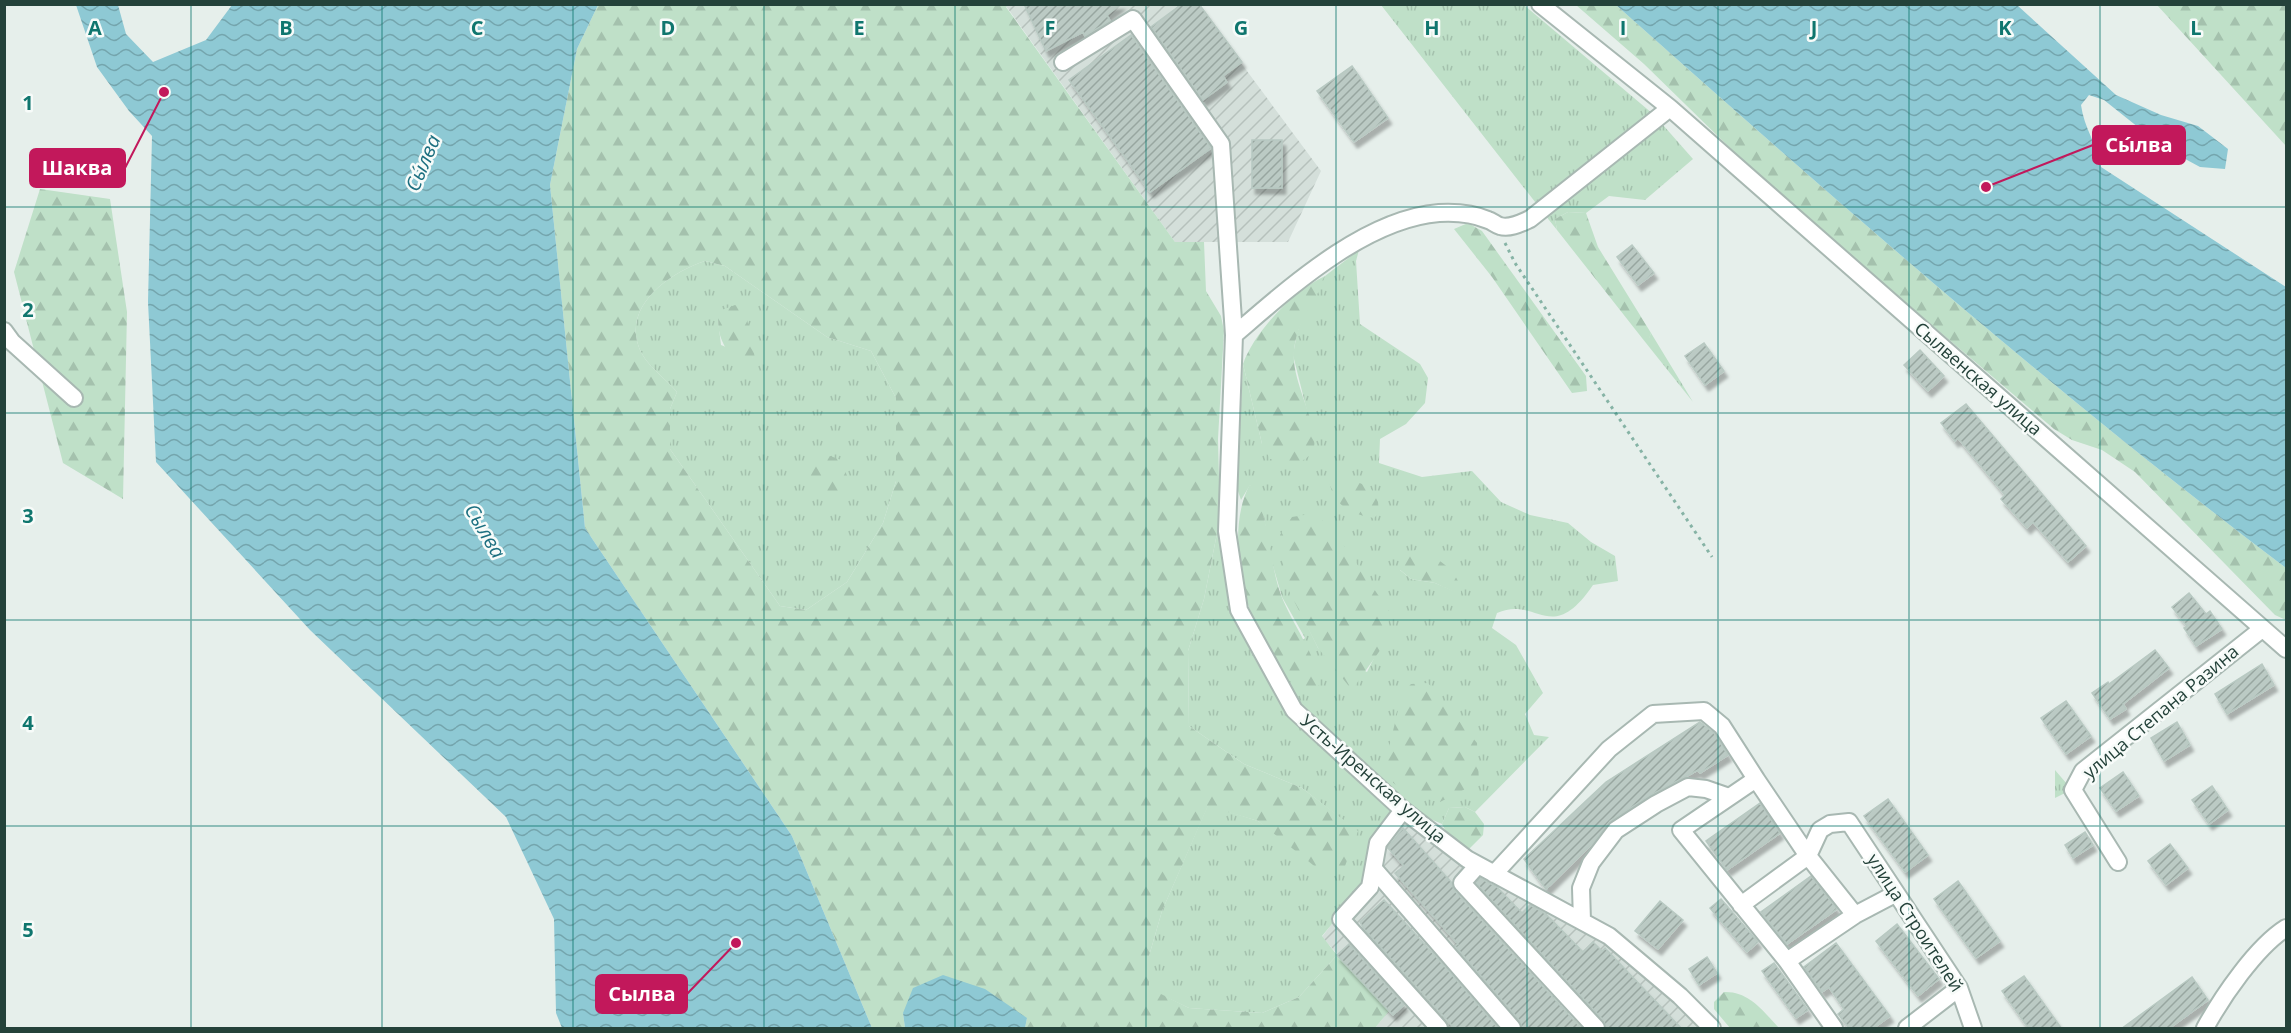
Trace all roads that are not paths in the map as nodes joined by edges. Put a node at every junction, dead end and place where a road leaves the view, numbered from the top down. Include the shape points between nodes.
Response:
1 (1540, 4) edge
2 (1063, 62) dead end
3 (1670, 108) junction
4 (4, 331) edge
5 (1234, 335) junction
6 (74, 398) dead end
7 (2262, 629) junction
8 (2286, 649) edge
9 (1756, 779) junction
10 (1729, 797) junction
11 (1403, 810) junction
12 (1808, 856) junction
13 (2118, 862) dead end
14 (1478, 865) junction
15 (1374, 869) junction
16 (1494, 874) junction
17 (1895, 894) junction
18 (1741, 905) junction
19 (1855, 915) junction
20 (1582, 921) junction
21 (2286, 928) edge
22 (1787, 961) junction
23 (1959, 988) junction
24 (1704, 1026) edge
25 (1439, 1029) edge
26 (1512, 1029) edge
27 (1596, 1029) edge
28 (1834, 1029) edge
29 (1907, 1029) edge
30 (1973, 1029) edge
31 (2205, 1029) edge

1 - 3 street, Сылвенская улица
2 - 5 street, Усть-Иренская улица via 1133,19 1221,144
3 - 5 street via 1530,219 1500,227 1477,215 1435,213 1393,226 1318,265
3 - 7 street, Сылвенская улица
4 - 6 street
5 - 11 street, Усть-Иренская улица via 1227,531 1239,610 1294,710
7 - 8 street, Сылвенская улица
7 - 13 street, улица Степана Разина via 2083,771 2073,790
9 - 10 street
9 - 12 street
9 - 16 street via 1722,726 1704,711 1653,714 1609,749
10 - 18 street via 1681,830
10 - 20 street via 1688,788 1616,830 1591,863 1581,888
11 - 14 street, Усть-Иренская улица
11 - 15 street via 1378,843
12 - 17 street, улица Строителей via 1821,830 1830,824 1849,822
12 - 18 street
12 - 19 street
14 - 16 street, Усть-Иренская улица
14 - 27 street via 1462,883
15 - 25 street via 1370,888 1341,919
15 - 26 street
16 - 20 street, Усть-Иренская улица
17 - 19 street
17 - 23 street, улица Строителей
18 - 22 street
19 - 22 street
20 - 24 street, Усть-Иренская улица via 1609,936 1680,996
21 - 31 street via 2268,940 2220,1002
22 - 28 street
23 - 29 street
23 - 30 street, улица Строителей

